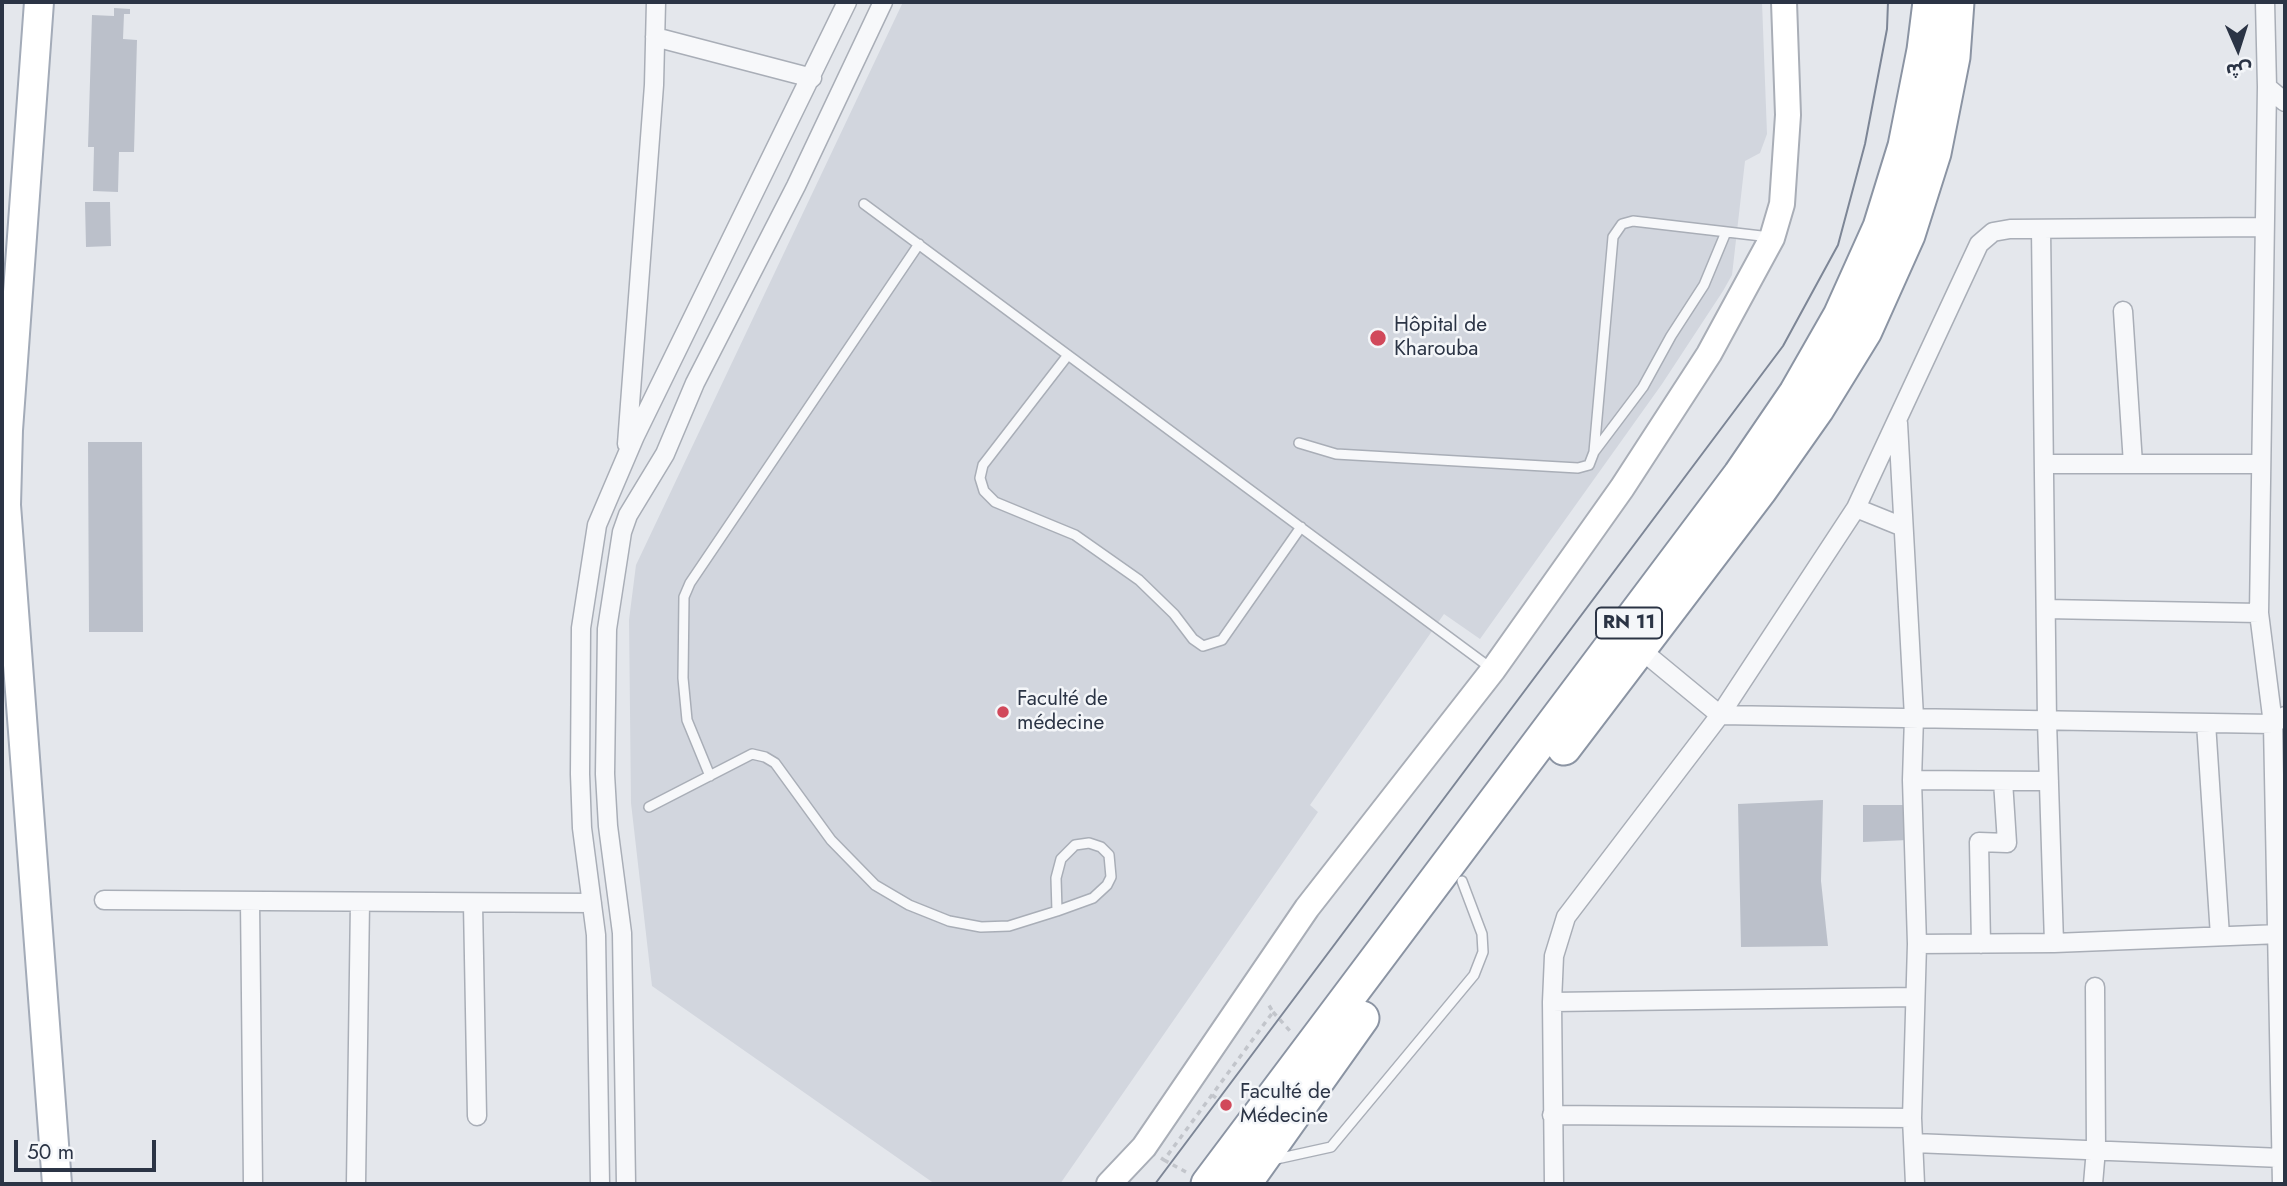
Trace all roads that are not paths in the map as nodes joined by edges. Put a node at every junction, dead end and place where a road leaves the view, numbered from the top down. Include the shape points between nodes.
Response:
1 (38, 2) edge
2 (656, 2) edge
3 (847, 2) edge
4 (883, 2) edge
5 (1784, 2) edge
6 (1930, 2) edge
7 (1957, 2) edge
8 (2265, 2) edge
9 (655, 37) junction
10 (812, 78) junction
11 (2267, 87) junction
12 (2285, 102) edge
13 (864, 204) dead end
14 (2264, 227) junction
15 (2041, 229) junction
16 (1726, 232) junction
17 (1772, 238) junction
18 (919, 244) junction
19 (2123, 311) dead end
20 (1068, 355) junction
21 (1898, 419) junction
22 (1299, 443) dead end
23 (1594, 452) junction
24 (626, 454) junction
25 (2044, 464) junction
26 (2133, 464) junction
27 (2260, 464) junction
28 (614, 481) junction
29 (640, 495) junction
30 (1856, 508) junction
31 (1301, 527) junction
32 (1903, 527) junction
33 (2046, 609) junction
34 (2259, 613) junction
35 (1640, 649) junction
36 (1493, 670) junction
37 (1720, 715) junction
38 (1914, 717) junction
39 (2279, 720) edge
40 (2048, 721) junction
41 (2206, 723) junction
42 (710, 775) junction
43 (1912, 780) junction
44 (2049, 781) junction
45 (649, 807) dead end
46 (1462, 881) junction
47 (104, 900) dead end
48 (250, 901) junction
49 (360, 902) junction
50 (592, 903) junction
51 (473, 904) junction
52 (1057, 911) junction
53 (2280, 934) junction
54 (2220, 936) junction
55 (2054, 943) junction
56 (1917, 944) junction
57 (1981, 944) junction
58 (2095, 987) dead end
59 (1914, 998) junction
60 (1552, 1002) junction
61 (1552, 1115) junction
62 (477, 1116) dead end
63 (1912, 1118) junction
64 (1914, 1143) junction
65 (2096, 1149) junction
66 (2282, 1158) junction
67 (1251, 1173) edge
68 (57, 1184) edge
69 (253, 1184) edge
70 (356, 1184) edge
71 (600, 1184) edge
72 (626, 1184) edge
73 (1109, 1184) edge
74 (1208, 1184) edge
75 (1553, 1184) edge
76 (1915, 1184) edge
77 (2093, 1184) edge
78 (2282, 1184) edge

1 - 68 main road via 6,505
2 - 9 street
3 - 10 street
4 - 29 street via 695,383 665,454
5 - 17 street via 1788,115 1782,204
6 - 74 highway, RN 11 via 1905,146 1880,227 1840,316 1796,393 1384,954
7 - 35 highway, RN 11 via 1953,57 1934,153 1908,235 1866,331 1817,410
8 - 11 street
9 - 10 street
9 - 24 street
10 - 24 street
11 - 12 street
11 - 14 street
13 - 18 lane
14 - 15 street
14 - 27 street
15 - 21 street via 1998,230 1979,244
15 - 25 street
16 - 17 lane
16 - 23 lane via 1704,285 1643,387
16 - 23 lane via 1633,221 1622,224 1613,237
17 - 36 street via 1709,354 1622,488
18 - 20 lane
18 - 42 lane via 697,571 684,597 687,720
19 - 26 street
20 - 31 lane
20 - 31 lane via 983,465 984,491 995,502 1075,535 1139,580 1203,646 1222,640
21 - 30 street
21 - 32 street
22 - 23 lane via 1335,454 1578,468 1589,465
24 - 28 street
25 - 26 street
25 - 33 street
26 - 27 street
27 - 34 street
28 - 29 street
28 - 50 street via 597,525 581,628 580,775
29 - 72 street via 622,532 607,629 605,774 622,933
30 - 32 street
30 - 37 street
31 - 36 lane
32 - 38 street
33 - 34 street
33 - 40 street
34 - 39 street
35 - 37 street
35 - 46 highway, RN 11
36 - 73 street via 1307,908 1144,1147
37 - 38 street
37 - 60 street via 1566,917 1554,956
38 - 40 street
38 - 43 street
39 - 41 street
39 - 53 street
40 - 41 street
40 - 44 street
41 - 54 street
42 - 45 lane
42 - 52 lane via 752,754 775,763 831,840 875,885 949,921 1009,926
43 - 44 street
43 - 56 street
44 - 55 street
44 - 57 street via 2003,781 2007,843 1979,842
46 - 67 highway, RN 11
46 - 67 lane via 1482,934 1483,952 1474,975 1331,1147
47 - 48 street
48 - 49 street
48 - 69 street
49 - 51 street
49 - 70 street
50 - 51 street
50 - 71 street
51 - 62 street
52 - 52 lane via 1093,898 1107,886 1112,866 1101,847 1089,843 1068,848 1056,878
53 - 54 street
53 - 66 street
54 - 55 street
55 - 57 street
56 - 57 street
56 - 59 street
58 - 65 street
59 - 60 street
59 - 63 street
60 - 61 street
61 - 63 street
61 - 75 street
63 - 64 street
64 - 65 street
64 - 76 street
65 - 66 street
65 - 77 street
66 - 78 street

